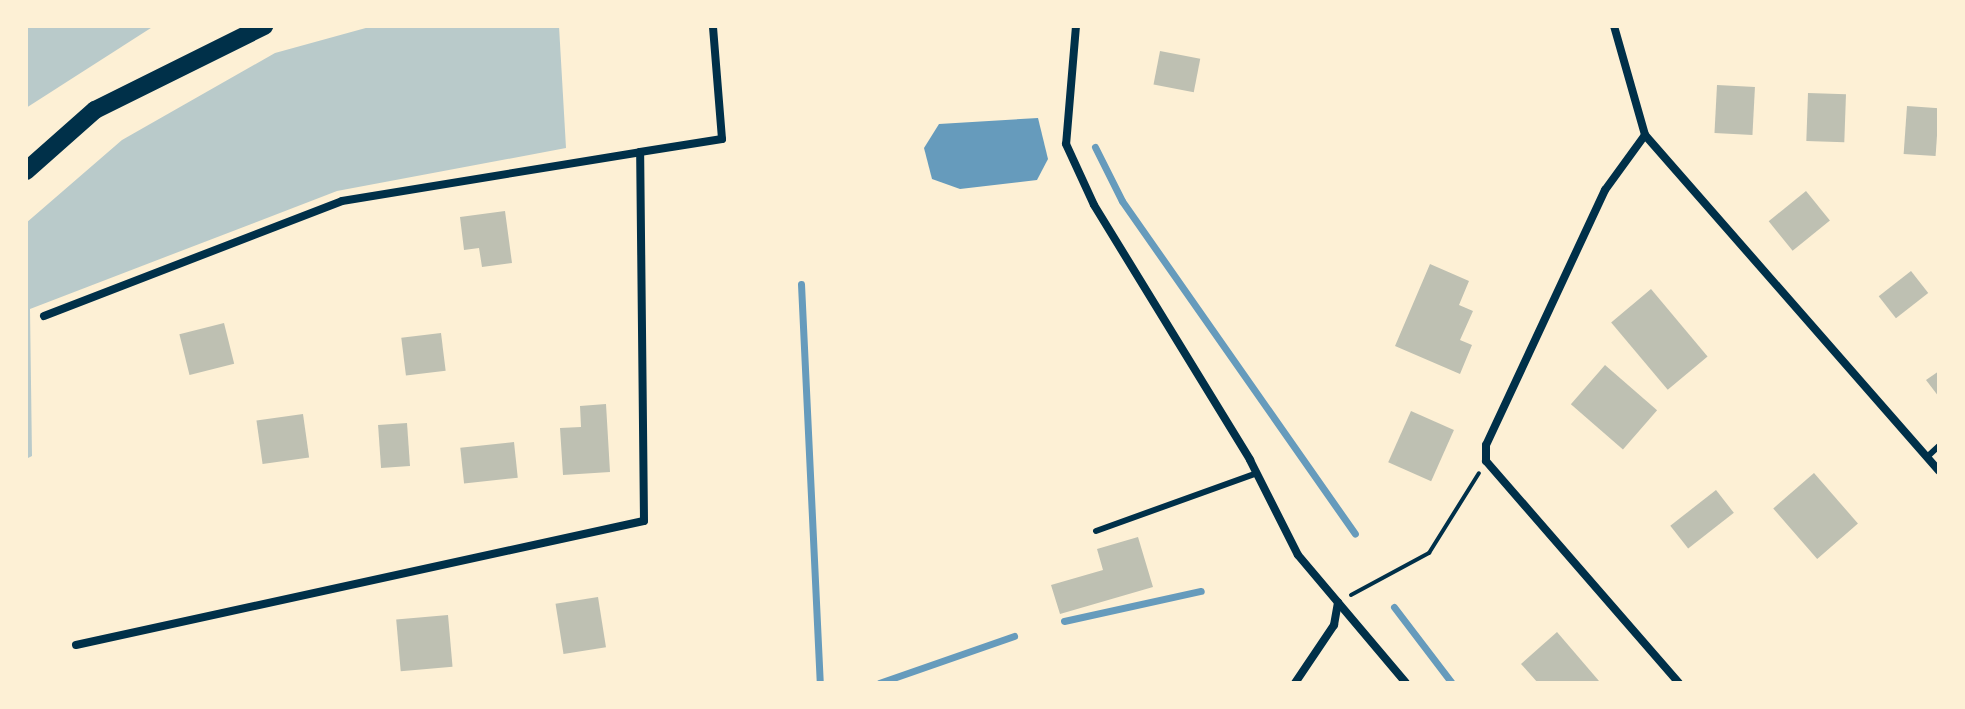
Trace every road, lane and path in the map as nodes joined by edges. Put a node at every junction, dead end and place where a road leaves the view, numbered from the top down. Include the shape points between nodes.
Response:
1 (264, 26) edge
2 (713, 26) edge
3 (1076, 26) edge
4 (1614, 26) edge
5 (1645, 135) junction
6 (640, 152) junction
7 (26, 171) edge
8 (44, 316) dead end
9 (1939, 446) edge
10 (1927, 457) junction
11 (1486, 461) junction
12 (1939, 471) edge
13 (1257, 473) junction
14 (1096, 531) dead end
15 (1338, 602) junction
16 (76, 645) dead end
17 (1295, 683) edge
18 (1406, 683) edge
19 (1679, 683) edge

1 - 7 main road via 95,110
2 - 6 street via 722,139
3 - 13 street via 1066,144 1094,205
4 - 5 street
5 - 10 street
5 - 11 street via 1605,190 1486,445
6 - 8 street via 342,201
6 - 16 street via 644,521
9 - 10 lane
10 - 12 street
11 - 15 path via 1429,553
11 - 19 street
13 - 14 lane
13 - 15 street via 1298,555
15 - 17 street via 1334,625
15 - 18 street

